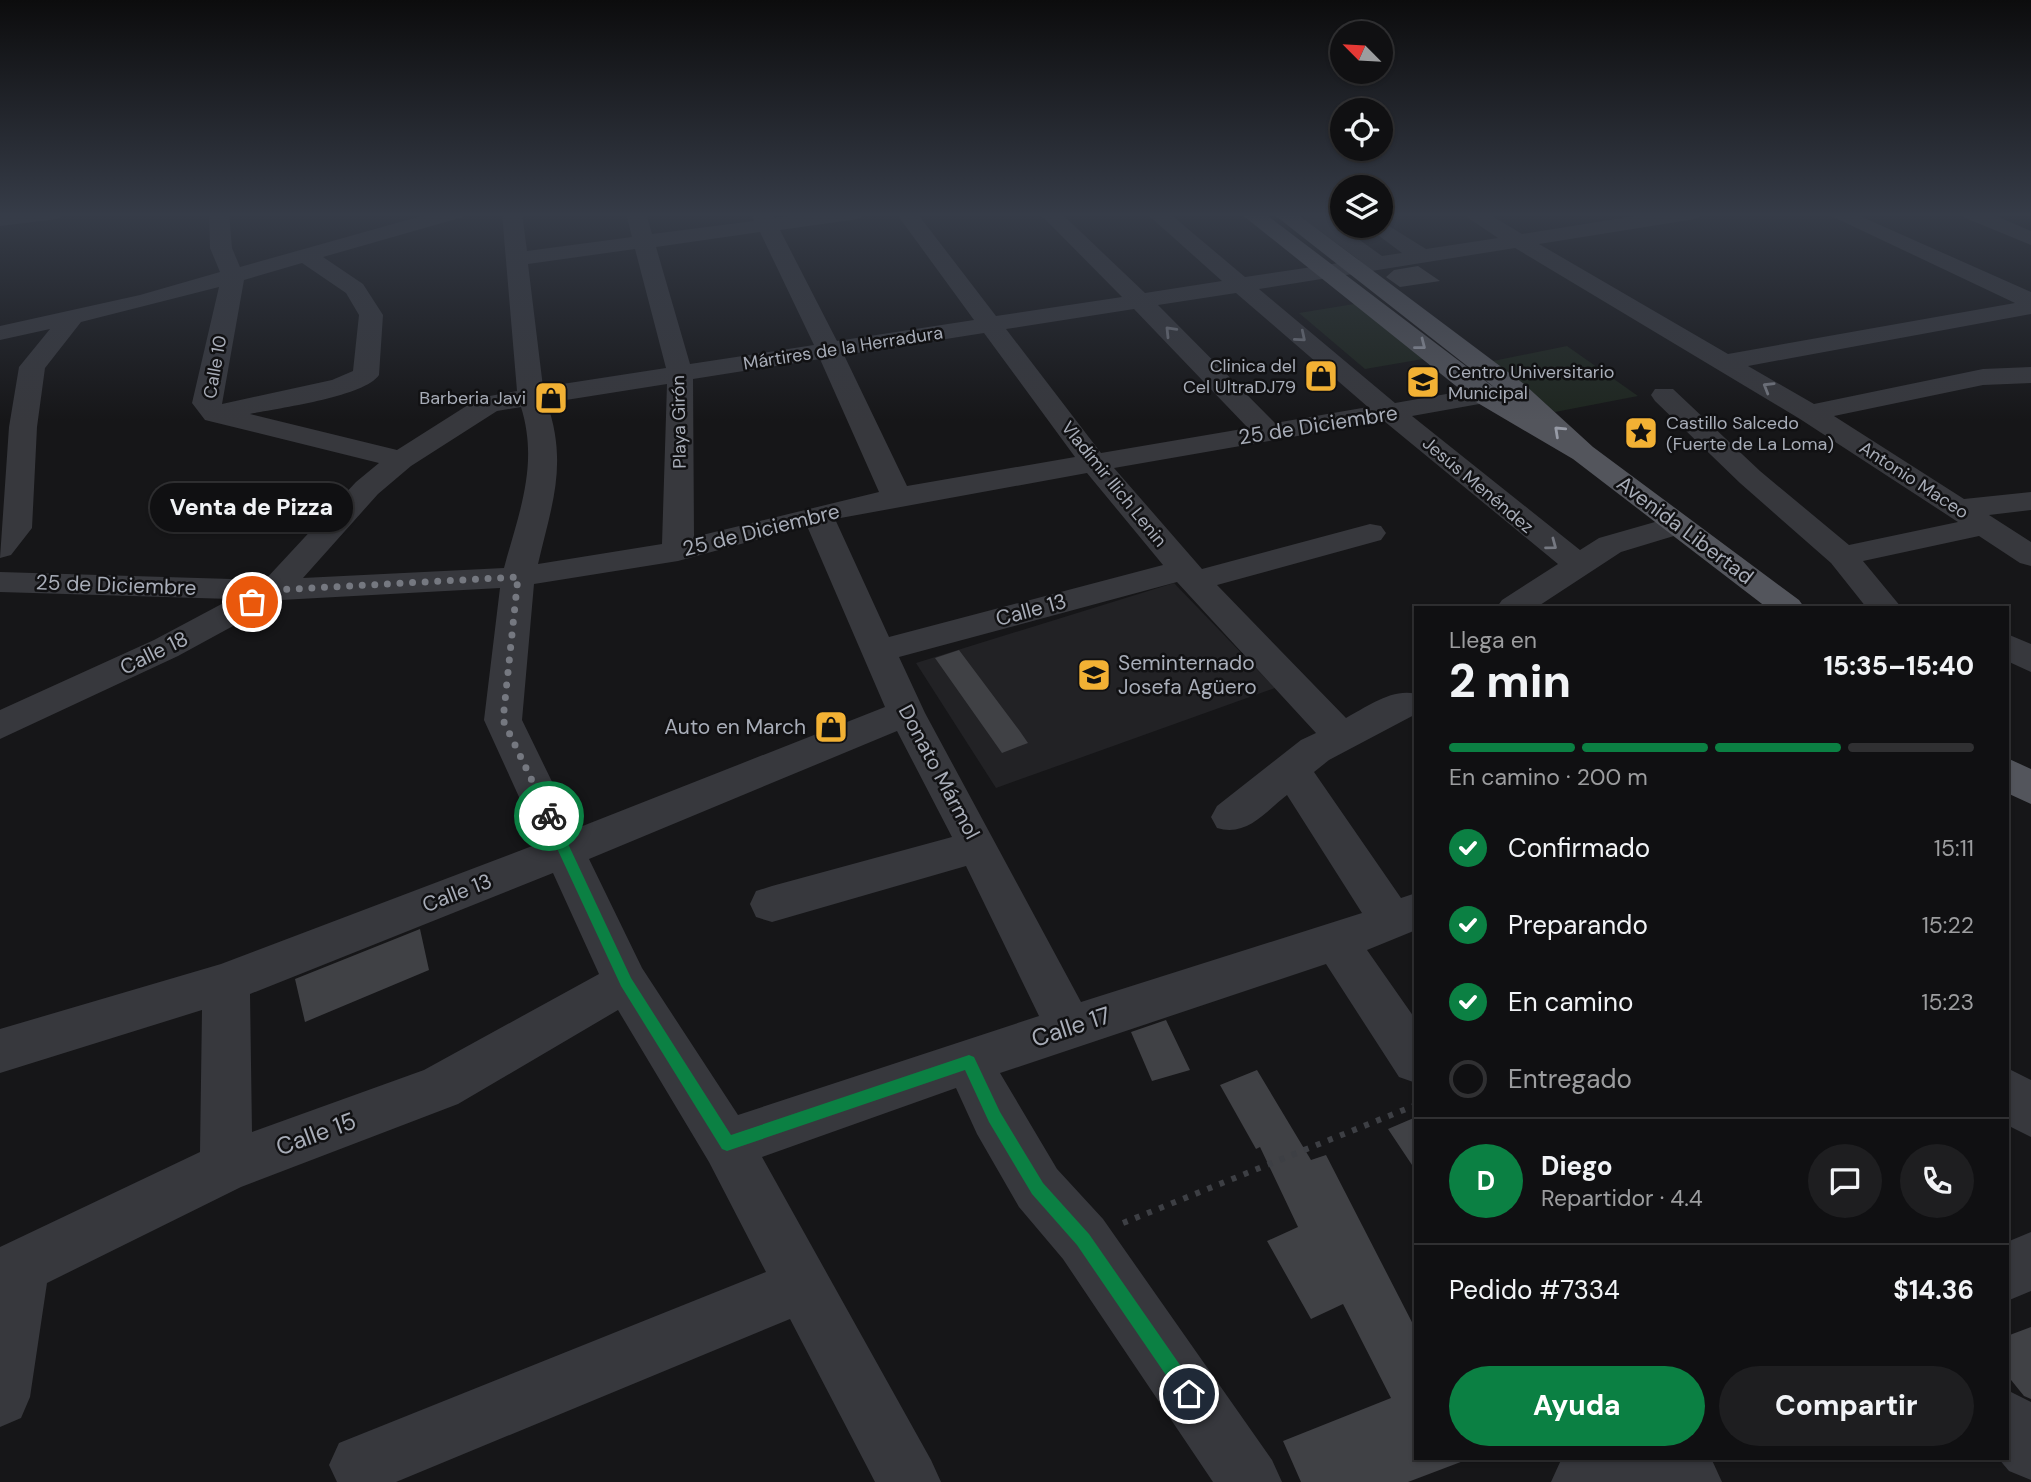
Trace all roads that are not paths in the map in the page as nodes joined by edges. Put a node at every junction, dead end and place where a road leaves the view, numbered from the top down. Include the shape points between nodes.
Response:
1 (210, 282) edge
2 (232, 282) edge
3 (345, 282) edge
4 (519, 282) edge
5 (655, 282) edge
6 (795, 282) edge
7 (958, 282) edge
8 (1120, 282) edge
9 (1238, 282) edge
10 (1260, 282) edge
11 (1341, 282) edge
12 (1386, 282) edge
13 (1590, 282) edge
14 (1990, 282) joint
15 (1241, 285) junction
16 (2031, 294) edge
17 (2031, 301) edge
18 (1141, 302) junction
19 (2031, 307) edge
20 (71, 319) junction
21 (991, 325) junction
22 (0, 333) edge
23 (830, 352) junction
24 (1727, 362) junction
25 (680, 373) junction
26 (2031, 375) edge
27 (1515, 390) junction
28 (1664, 395) dead end
29 (531, 396) junction
30 (1485, 396) junction
31 (13, 398) edge
32 (1810, 412) junction
33 (1391, 413) junction
34 (215, 414) junction
35 (11, 429) edge
36 (1269, 433) junction
37 (1583, 453) junction
38 (401, 460) junction
39 (1094, 463) junction
40 (897, 498) junction
41 (2031, 501) edge
42 (817, 514) junction
43 (1971, 517) junction
44 (1676, 525) junction
45 (1370, 533) dead end
46 (0, 548) edge
47 (678, 551) junction
48 (2031, 556) edge
49 (1846, 559) junction
50 (1577, 564) junction
51 (1190, 575) junction
52 (518, 577) junction
53 (0, 582) edge
54 (274, 590) junction
55 (1515, 606) edge
56 (1786, 606) edge
57 (1883, 606) edge
58 (2031, 628) edge
59 (2009, 635) edge
60 (2009, 646) edge
61 (878, 651) junction
62 (2031, 660) edge
63 (1405, 704) dead end
64 (906, 713) junction
65 (0, 726) edge
66 (1342, 737) junction
67 (1291, 770) junction
68 (2009, 773) edge
69 (2031, 789) edge
70 (1232, 817) dead end
71 (978, 846) junction
72 (565, 852) junction
73 (772, 904) dead end
74 (1404, 916) edge
75 (1336, 942) junction
76 (626, 982) junction
77 (226, 983) junction
78 (1069, 1027) junction
79 (0, 1051) edge
80 (1414, 1058) edge
81 (969, 1062) junction
82 (2009, 1093) edge
83 (2031, 1113) edge
84 (727, 1144) junction
85 (226, 1167) junction
86 (2031, 1260) edge
87 (11, 1271) edge
88 (2009, 1272) edge
89 (803, 1285) junction
90 (0, 1397) edge
91 (2009, 1423) edge
92 (2031, 1449) edge
93 (1637, 1460) edge
94 (1674, 1460) edge
95 (361, 1465) dead end
96 (909, 1482) edge
97 (1250, 1482) edge
98 (1583, 1482) edge
99 (1690, 1482) edge

1 - 20 street
2 - 34 street, Calle 10 via 206,403
3 - 34 street via 355,289 371,315 366,375 340,386
4 - 29 street
5 - 25 street, Playa Girón
6 - 23 street
7 - 21 street, Vladímir Ilich Lenin
8 - 18 street
9 - 15 street, Jesús Menéndez
10 - 15 street, Mártires de la Herradura
11 -> 30 main road, Avenida Libertad
12 - 27 main road, Avenida Libertad
13 - 24 street, Antonio Maceo
14 - 16 street
14 - 17 street
15 - 18 street, Mártires de la Herradura
15 -> 33 street, Jesús Menéndez
18 - 21 street, Mártires de la Herradura
36 -> 18 street
19 - 24 street
20 - 22 street
20 - 31 street
21 - 23 street, Mártires de la Herradura
21 - 39 street, Vladímir Ilich Lenin
23 - 25 street, Mártires de la Herradura
23 - 40 street
32 -> 24 street, Antonio Maceo
25 - 29 street, Mártires de la Herradura
25 - 47 street, Playa Girón
26 - 32 street via 1983,377
27 - 30 street, 25 de Diciembre
37 -> 27 main road, Avenida Libertad
28 - 49 street
29 - 38 street, Calle 18 via 489,404
29 - 52 street via 542,430 544,474
30 - 33 street, 25 de Diciembre
30 - 37 main road, Avenida Libertad
31 - 35 street
32 - 43 street, Antonio Maceo
33 - 36 street, 25 de Diciembre
33 -> 50 street, Jesús Menéndez
34 - 38 street, Calle 10
35 - 46 street via 16,528
36 - 39 street, 25 de Diciembre
37 - 44 main road, Avenida Libertad
38 - 54 street, Calle 18 via 367,488
39 - 40 street, 25 de Diciembre
39 - 51 street, Vladímir Ilich Lenin
40 - 42 street, 25 de Diciembre
41 - 43 street
42 - 47 street, 25 de Diciembre
42 - 61 street, Donato Mármol
43 - 48 street, Antonio Maceo
43 - 49 street
44 - 50 street via 1611,545
44 - 56 main road, Avenida Libertad
45 - 51 street, Calle 13
47 - 52 street, 25 de Diciembre
49 - 57 street
50 - 55 street
51 - 61 street, Calle 13
51 - 66 street, Vladímir Ilich Lenin
52 - 54 street, 25 de Diciembre
52 - 72 street via 503,720
53 - 54 street, 25 de Diciembre
54 - 65 street, Calle 18 via 166,648
58 - 59 street
60 - 62 street
61 - 64 street, Donato Mármol
63 - 66 street
64 - 71 street, Donato Mármol
64 - 72 street, Calle 13
66 - 67 street via 1315,750
67 - 70 street
67 - 74 street
68 - 69 main road
71 - 73 street
71 - 78 street, Donato Mármol
72 - 76 street
72 - 77 street, Calle 13
74 - 75 street, Calle 17
75 - 78 street, Calle 17
75 - 80 street
76 - 84 street
76 - 85 street, Calle 15 via 440,1088
77 - 79 street, Calle 13
77 - 85 street
78 - 81 street, Calle 17
81 - 84 street, Calle 17
81 - 97 street via 995,1117 1038,1188 1083,1240
82 - 83 street
84 - 89 street
85 - 87 street, Calle 15
86 - 88 street
87 - 90 street
89 - 95 street
89 - 96 street
91 - 92 street
93 - 98 street
94 - 99 street

